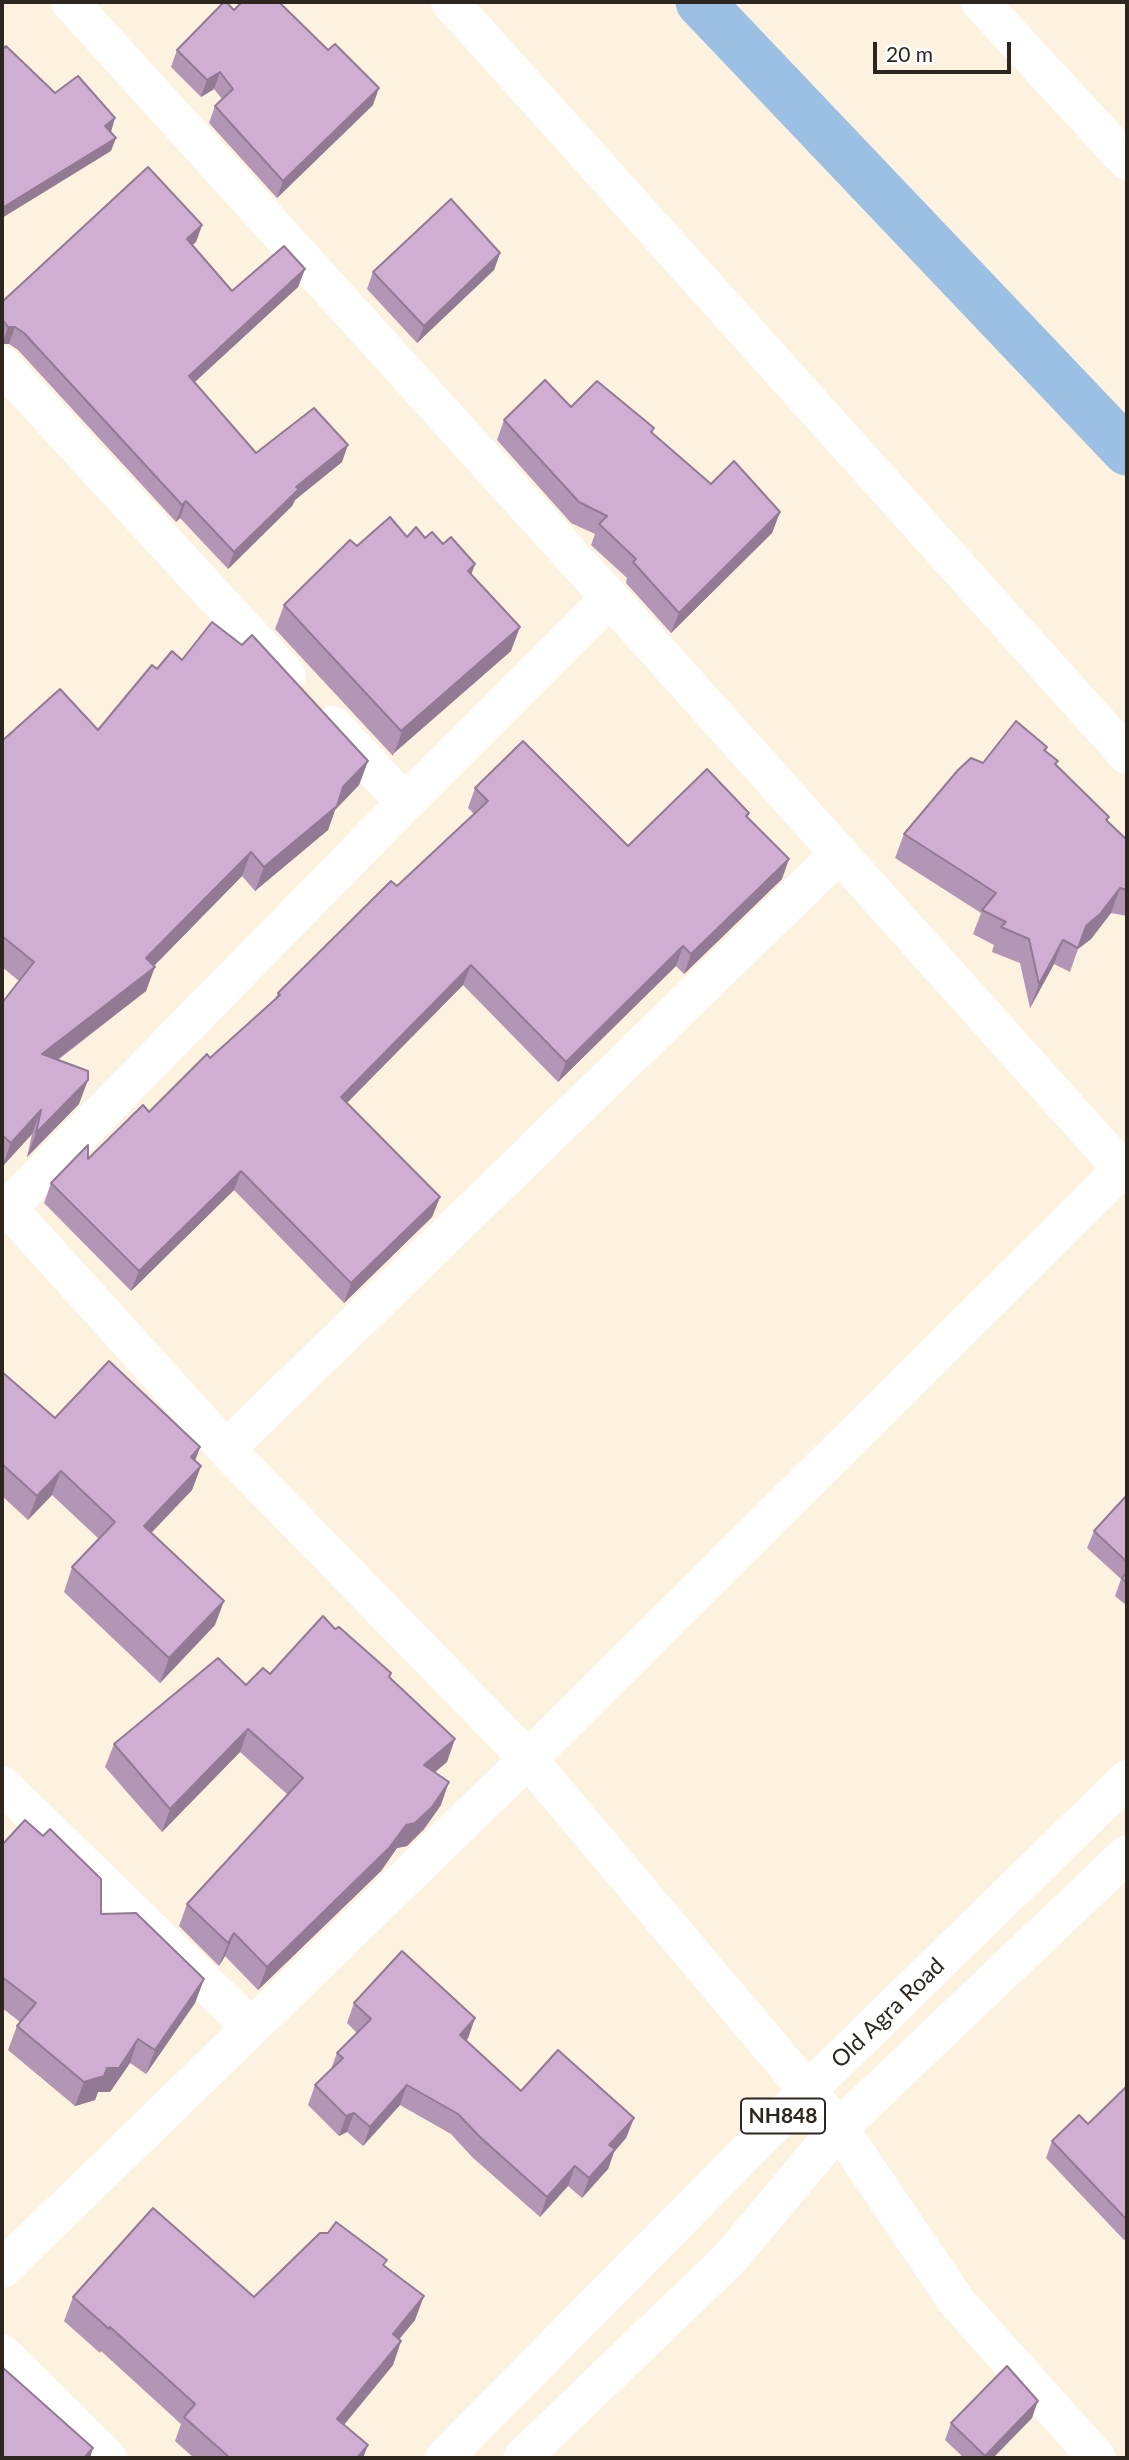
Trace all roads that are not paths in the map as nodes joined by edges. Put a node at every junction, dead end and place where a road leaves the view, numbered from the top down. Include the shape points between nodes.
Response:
1 (70, 2) edge
2 (450, 2) edge
3 (979, 2) edge
4 (1127, 161) edge
5 (2, 365) edge
6 (610, 598) junction
7 (1127, 755) edge
8 (405, 803) junction
9 (840, 853) junction
10 (1125, 1166) edge
11 (4, 1208) edge
12 (226, 1449) junction
13 (528, 1759) junction
14 (1127, 1779) edge
15 (2, 1785) edge
16 (1127, 1854) edge
17 (250, 2026) junction
18 (807, 2091) junction
19 (839, 2129) junction
20 (2, 2269) edge
21 (2, 2353) edge
22 (108, 2458) edge
23 (444, 2458) edge
24 (522, 2458) edge
25 (1097, 2458) edge

1 - 6 main road
2 - 7 main road
3 - 4 main road
5 - 8 main road
6 - 8 main road
6 - 9 main road
8 - 11 main road
9 - 10 main road
9 - 12 main road
10 - 13 main road
11 - 12 main road
12 - 13 main road
13 - 17 main road
13 - 18 main road
14 - 18 main road, Old Agra Road / NH848
15 - 17 main road
16 - 19 main road, NH848
17 - 20 main road
18 - 19 main road
18 - 23 main road, Old Agra Road / NH848
19 - 24 main road, NH848 via 730,2258
19 - 25 main road via 957,2302
21 - 22 main road

